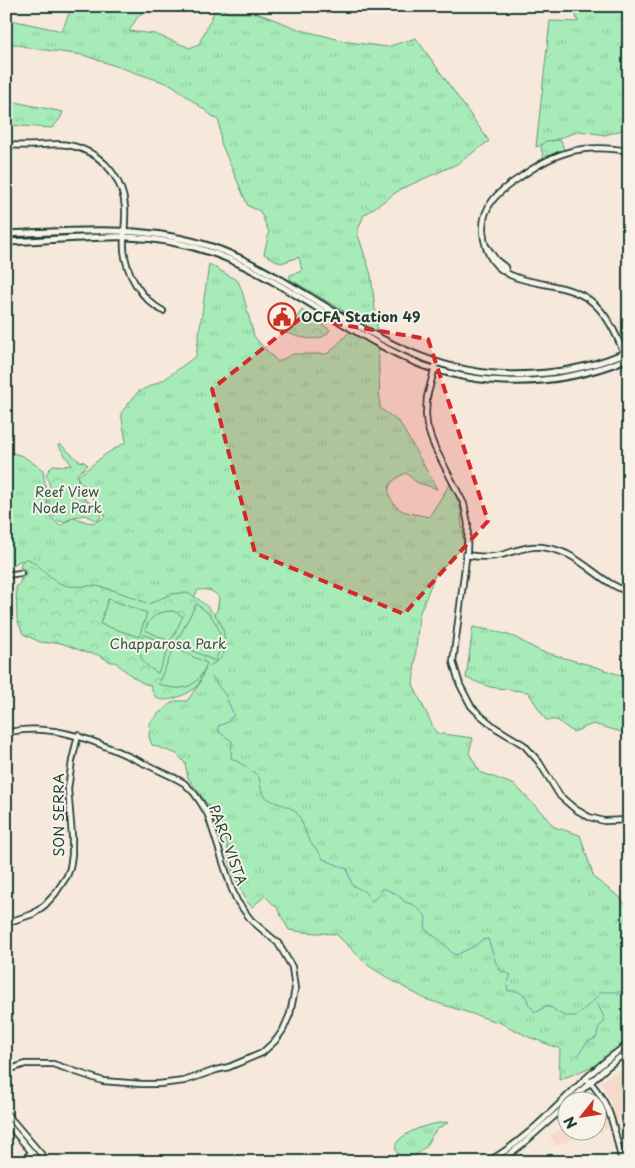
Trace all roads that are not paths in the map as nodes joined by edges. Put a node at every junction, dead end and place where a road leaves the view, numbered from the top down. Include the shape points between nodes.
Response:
1 (6, 144) edge
2 (629, 151) edge
3 (6, 234) edge
4 (125, 234) junction
5 (6, 242) edge
6 (163, 312) dead end
7 (627, 356) edge
8 (436, 362) junction
9 (629, 369) edge
10 (434, 370) junction
11 (466, 555) junction
12 (21, 573) dead end
13 (6, 575) edge
14 (629, 592) edge
15 (6, 733) edge
16 (78, 735) junction
17 (629, 820) edge
18 (6, 923) edge
19 (629, 1044) edge
20 (629, 1050) edge
21 (6, 1071) edge
22 (589, 1081) junction
23 (580, 1090) edge
24 (558, 1112) edge
25 (6, 1113) edge
26 (546, 1121) junction
27 (6, 1122) edge
28 (31, 1152) junction
29 (21, 1162) edge
30 (40, 1162) edge
31 (48, 1162) edge
32 (488, 1162) edge
33 (499, 1162) edge
34 (622, 1162) edge

1 - 4 street via 63,144 97,157 121,187
2 - 7 street via 594,147 547,160 529,170 491,201 484,219 484,240 506,272 585,297 606,316
3 - 4 main road via 103,230
4 - 5 main road
4 - 6 street via 126,257 132,278 150,303
4 - 8 main road via 171,236 240,258 380,338
4 - 10 main road via 165,241 229,259 379,345
7 - 8 main road via 560,372 526,375 474,372
7 - 9 street
7 - 10 main road via 578,375 537,381 508,382
8 - 10 street
10 - 11 street via 427,397 427,424 435,448 464,504 468,524
11 - 14 street via 486,557 520,548 546,547 568,555 613,586
11 - 17 street via 454,662 456,676 471,706 487,722 524,746 539,762 565,802 604,821
12 - 13 street
15 - 16 street, PARC VISTA via 31,729
16 - 18 street, SON SERRA via 68,789 72,836 67,876 45,905 33,914
16 - 21 street, PARC VISTA via 176,778 194,793 208,815 237,901 251,920 278,944 292,967 295,989 290,1014 276,1040 262,1053 229,1068 184,1081 141,1084 102,1081 53,1064 25,1064
19 - 22 street via 612,1056
20 - 22 street
22 - 23 street
22 - 26 street
22 - 34 street via 608,1109
24 - 26 street
25 - 31 street
26 - 32 street
26 - 33 street
27 - 28 street
28 - 29 street
28 - 30 street

